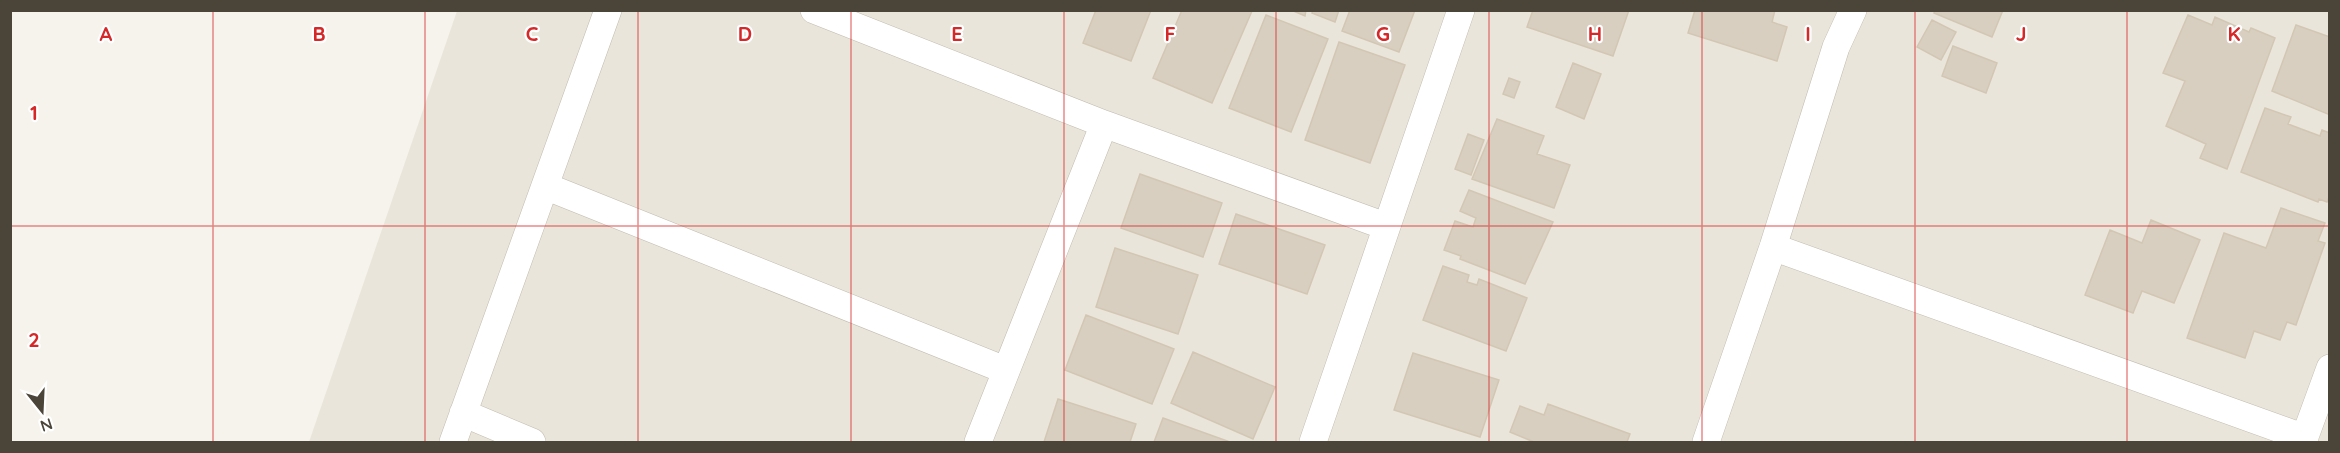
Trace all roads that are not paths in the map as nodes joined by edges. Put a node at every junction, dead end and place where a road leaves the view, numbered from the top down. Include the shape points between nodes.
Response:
1 (608, 10) edge
2 (814, 10) edge
3 (1461, 10) edge
4 (1853, 10) edge
5 (1104, 124) junction
6 (545, 186) junction
7 (1385, 226) junction
8 (1773, 247) junction
9 (2330, 368) edge
10 (1005, 370) junction
11 (463, 413) junction
12 (2304, 440) edge
13 (453, 442) edge
14 (532, 442) edge
15 (978, 442) edge
16 (1313, 442) edge
17 (1706, 442) edge

1 - 6 street
2 - 5 street
3 - 7 street
4 - 8 street via 1836,47
5 - 7 street
5 - 10 street
6 - 10 street
6 - 11 street
7 - 16 street
8 - 12 street
8 - 17 street
9 - 12 street
10 - 15 street
11 - 13 street
11 - 14 street

